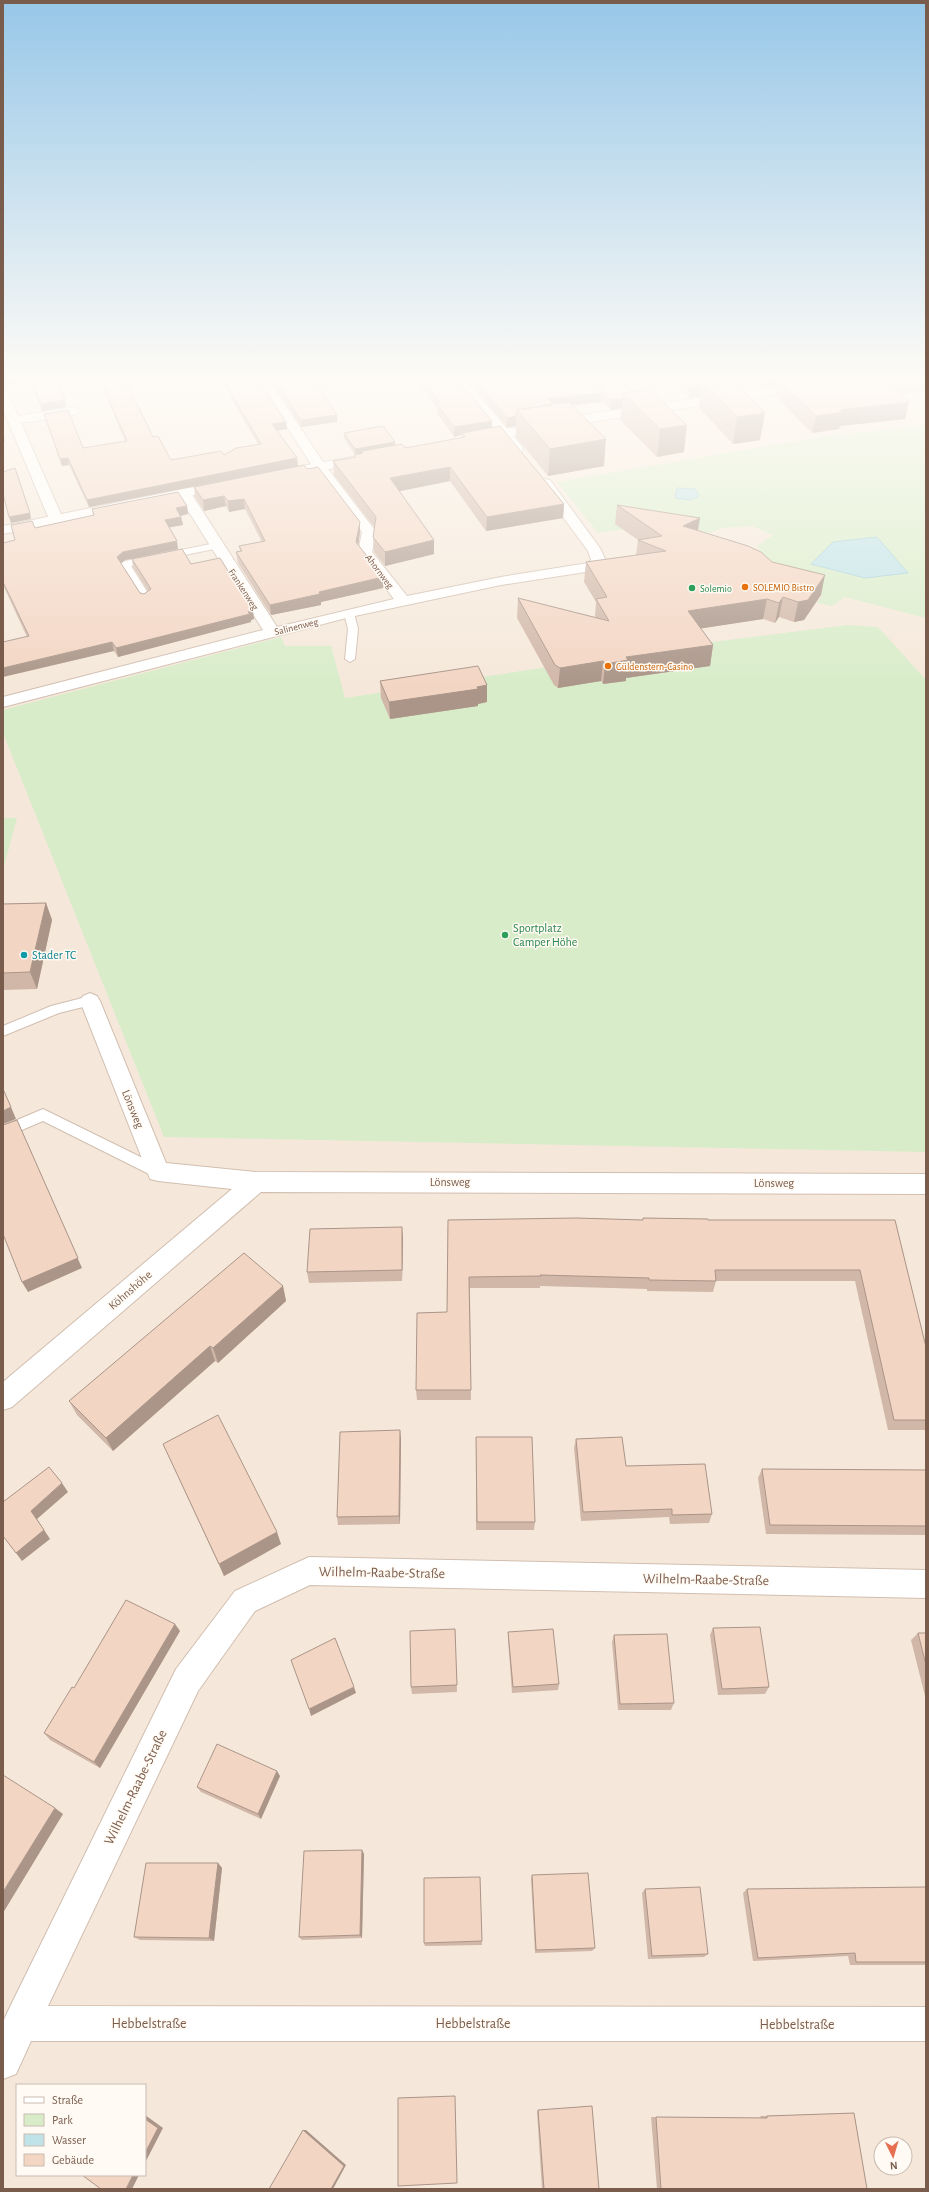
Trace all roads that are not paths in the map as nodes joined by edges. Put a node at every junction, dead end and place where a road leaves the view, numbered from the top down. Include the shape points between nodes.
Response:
1 (41, 483) edge
2 (232, 483) edge
3 (332, 483) edge
4 (545, 483) edge
5 (184, 493) junction
6 (56, 520) junction
7 (3, 530) edge
8 (216, 546) junction
9 (146, 598) edge
10 (403, 601) junction
11 (349, 613) junction
12 (272, 632) junction
13 (350, 659) dead end
14 (3, 702) edge
15 (90, 1001) joint
16 (3, 1031) edge
17 (3, 1132) edge
18 (158, 1172) junction
19 (256, 1182) junction
20 (926, 1184) edge
21 (3, 1398) edge
22 (926, 1584) edge
23 (20, 2023) junction
24 (926, 2024) edge
25 (3, 2061) edge

1 - 6 street
2 - 5 street
3 - 10 street, Ahornweg via 369,532 365,552
4 - 10 street, Salinenweg via 595,551 599,561 592,567 501,581
5 - 6 street
5 - 8 street, Frankenweg
6 - 7 street
8 - 9 lane via 125,564
8 - 12 street, Frankenweg
10 - 11 street, Salinenweg
11 - 12 street, Salinenweg
11 - 13 lane via 353,629
12 - 14 street, Salinenweg
15 - 16 lane via 56,1009
15 - 18 street, Lönsweg
17 - 18 lane via 43,1116
18 - 19 street, Lönsweg
19 - 20 street, Lönsweg
19 - 21 street, Köhnshöhe
22 - 23 street, Wilhelm-Raabe-Straße via 310,1571 245,1601 187,1680
23 - 24 street, Hebbelstraße
23 - 25 street, Wilhelm-Raabe-Straße

